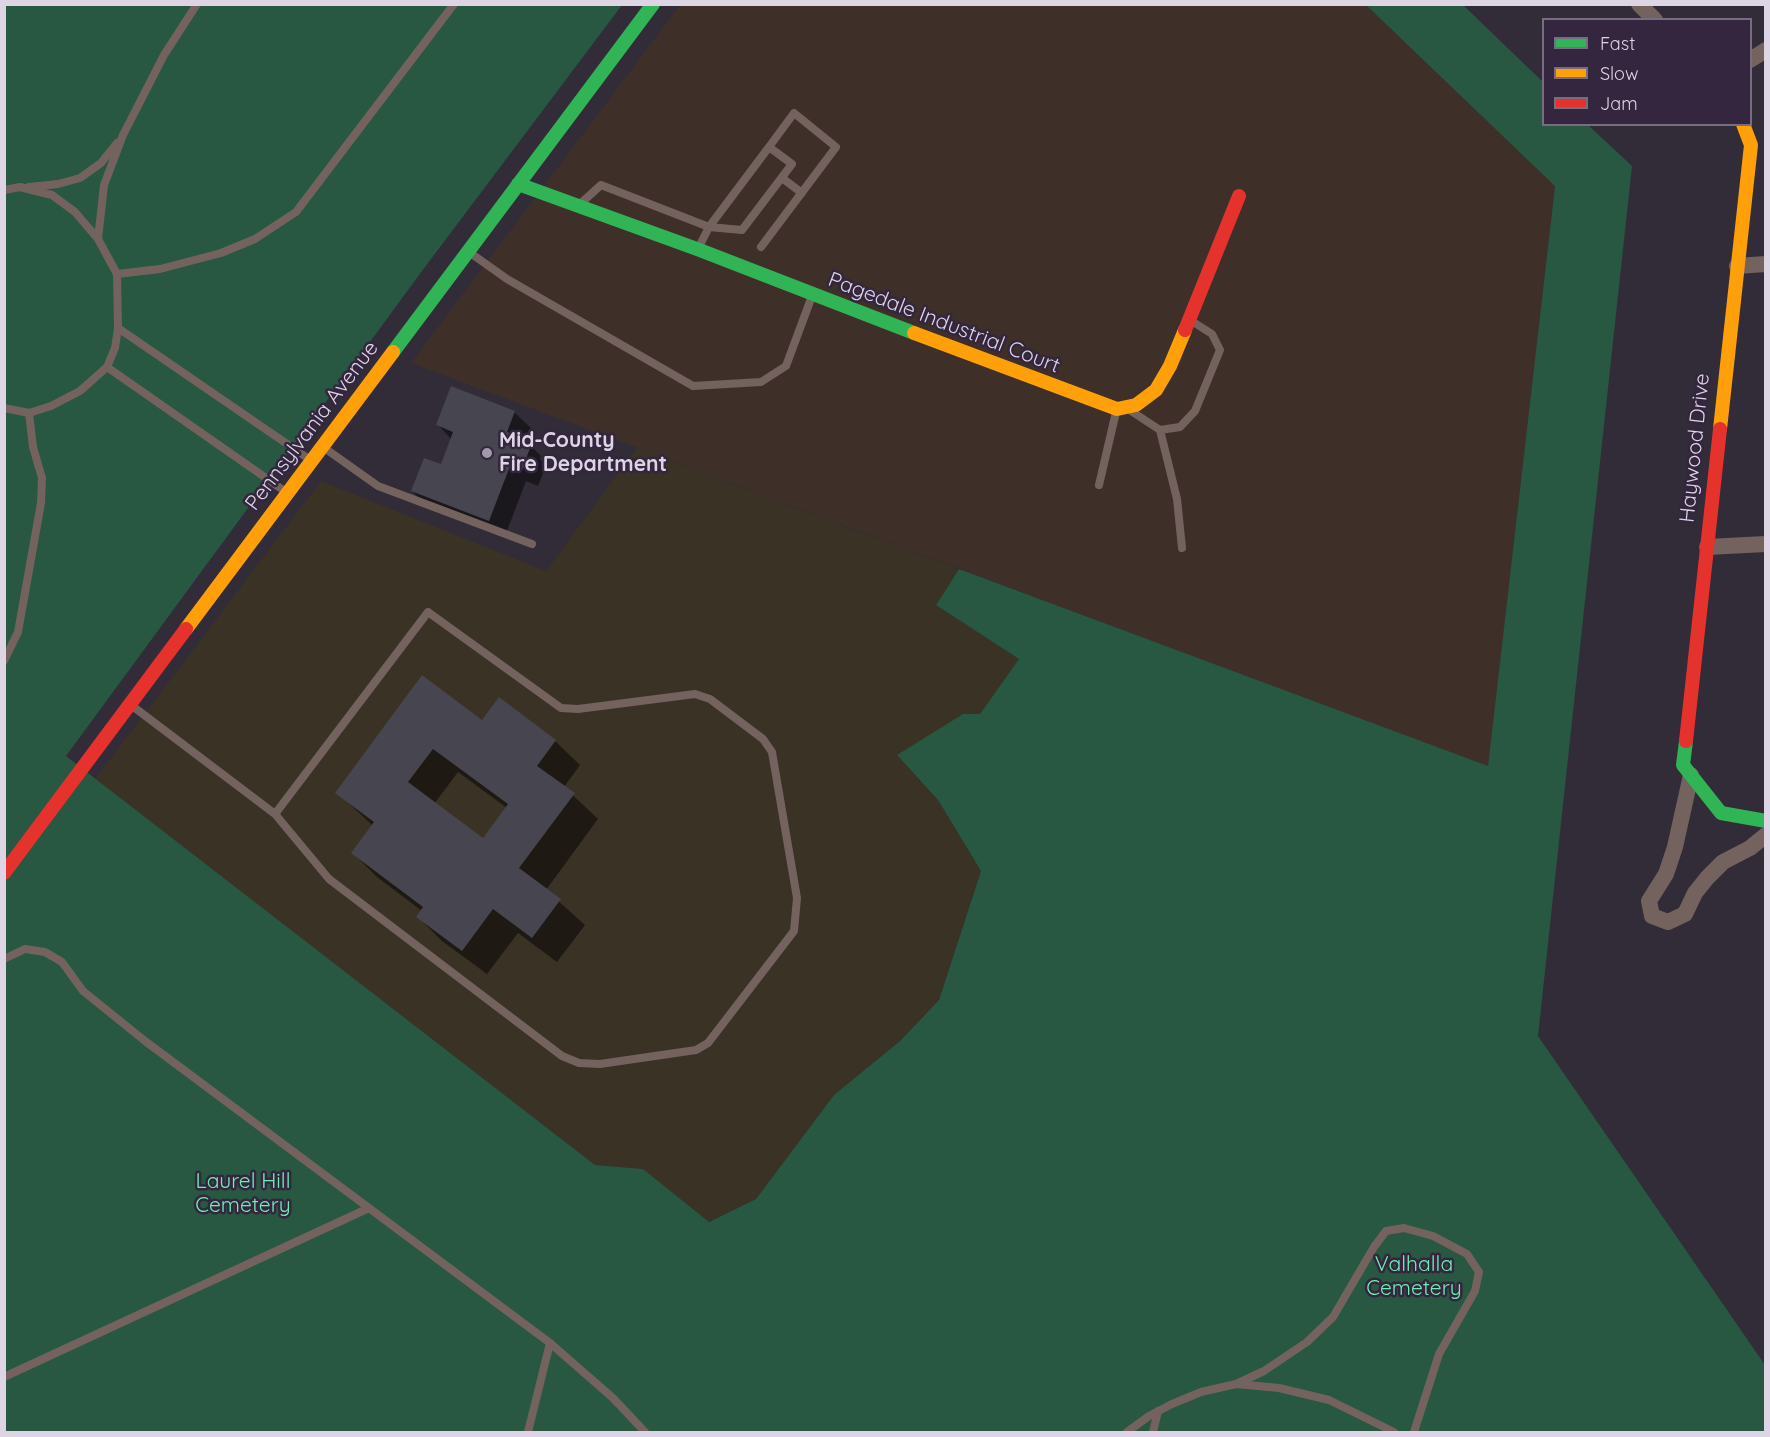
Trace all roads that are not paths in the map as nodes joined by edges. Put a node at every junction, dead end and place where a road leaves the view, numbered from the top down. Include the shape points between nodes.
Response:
1 (197, 4) edge
2 (454, 4) edge
3 (653, 4) edge
4 (1639, 4) edge
5 (1653, 18) edge
6 (1766, 50) edge
7 (1752, 59) edge
8 (1744, 126) edge
9 (123, 135) junction
10 (769, 147) junction
11 (782, 178) junction
12 (518, 184) junction
13 (20, 188) junction
14 (4, 190) edge
15 (802, 193) junction
16 (1239, 196) dead end
17 (577, 206) junction
18 (709, 226) junction
19 (98, 239) junction
20 (761, 247) dead end
21 (697, 249) junction
22 (468, 252) junction
23 (1766, 264) edge
24 (1737, 266) junction
25 (117, 274) junction
26 (812, 295) junction
27 (1189, 319) junction
28 (118, 328) junction
29 (107, 367) junction
30 (4, 408) edge
31 (1121, 408) junction
32 (29, 413) junction
33 (1160, 430) junction
34 (322, 447) junction
35 (312, 461) junction
36 (1098, 485) dead end
37 (288, 493) junction
38 (532, 544) dead end
39 (1766, 544) edge
40 (1707, 547) junction
41 (1182, 548) dead end
42 (4, 661) edge
43 (130, 705) junction
44 (1691, 775) junction
45 (275, 814) junction
46 (1766, 821) edge
47 (1766, 835) edge
48 (4, 873) edge
49 (4, 959) edge
50 (369, 1208) junction
51 (550, 1343) junction
52 (4, 1377) edge
53 (1236, 1384) junction
54 (1158, 1411) junction
55 (528, 1432) edge
56 (645, 1432) edge
57 (1127, 1432) edge
58 (1154, 1432) edge
59 (1394, 1432) edge
60 (1414, 1432) edge

1 - 9 lane via 164,55
2 - 25 lane via 296,212 255,239 221,253 160,269
3 - 12 street, Pennsylvania Avenue
4 - 5 street
6 - 7 street
8 - 24 street, Haywood Drive via 1751,145
9 - 13 lane via 101,163 80,178
9 - 19 lane via 104,185
10 - 11 lane via 792,164
10 - 15 lane via 794,113 836,147
10 - 18 lane
11 - 15 lane
11 - 18 lane via 742,230
12 - 17 street, Pagedale Industrial Court
12 - 22 street, Pennsylvania Avenue
13 - 14 lane
13 - 19 lane via 52,195 75,212
15 - 20 lane
16 - 27 street
17 - 18 lane via 601,185
17 - 21 street, Pagedale Industrial Court
18 - 21 lane
19 - 25 lane
21 - 26 street, Pagedale Industrial Court
22 - 26 lane via 507,279 693,386 760,382 786,366
22 - 34 street, Pennsylvania Avenue
23 - 24 street
24 - 40 street, Haywood Drive
25 - 28 lane
26 - 31 street, Pagedale Industrial Court
27 - 31 street via 1156,390 1136,405
27 - 33 lane via 1212,334 1220,350 1195,411 1180,427
28 - 29 lane via 116,348
28 - 35 lane
29 - 32 lane via 80,391
29 - 37 lane
30 - 32 lane
31 - 33 lane
31 - 36 lane
32 - 42 lane via 42,478 41,503 18,632
33 - 41 lane via 1178,499
34 - 35 street, Pennsylvania Avenue
34 - 38 lane via 378,486
35 - 37 street, Pennsylvania Avenue
37 - 43 street, Pennsylvania Avenue
39 - 40 street
40 - 44 street, Haywood Drive via 1683,765
43 - 45 lane
43 - 48 street, Pennsylvania Avenue
44 - 46 street, Haywood Drive via 1721,813
44 - 47 street, Haywood Drive via 1669,865 1649,901 1652,916 1668,922 1685,914 1707,878
45 - 45 lane via 329,879 562,1056 579,1063 600,1064 696,1050 708,1043 794,931 797,898 772,752 763,740 710,699 695,694 561,708 428,612
49 - 50 lane via 25,949 45,952 62,962 83,991 144,1041
50 - 51 lane
50 - 52 lane
51 - 55 lane
51 - 56 lane
53 - 54 lane via 1202,1392
53 - 59 lane via 1279,1388 1329,1400
53 - 60 lane via 1264,1371 1306,1342 1333,1317 1386,1231 1404,1228 1423,1233 1467,1254 1479,1272 1475,1292 1439,1353
54 - 57 lane
54 - 58 lane

